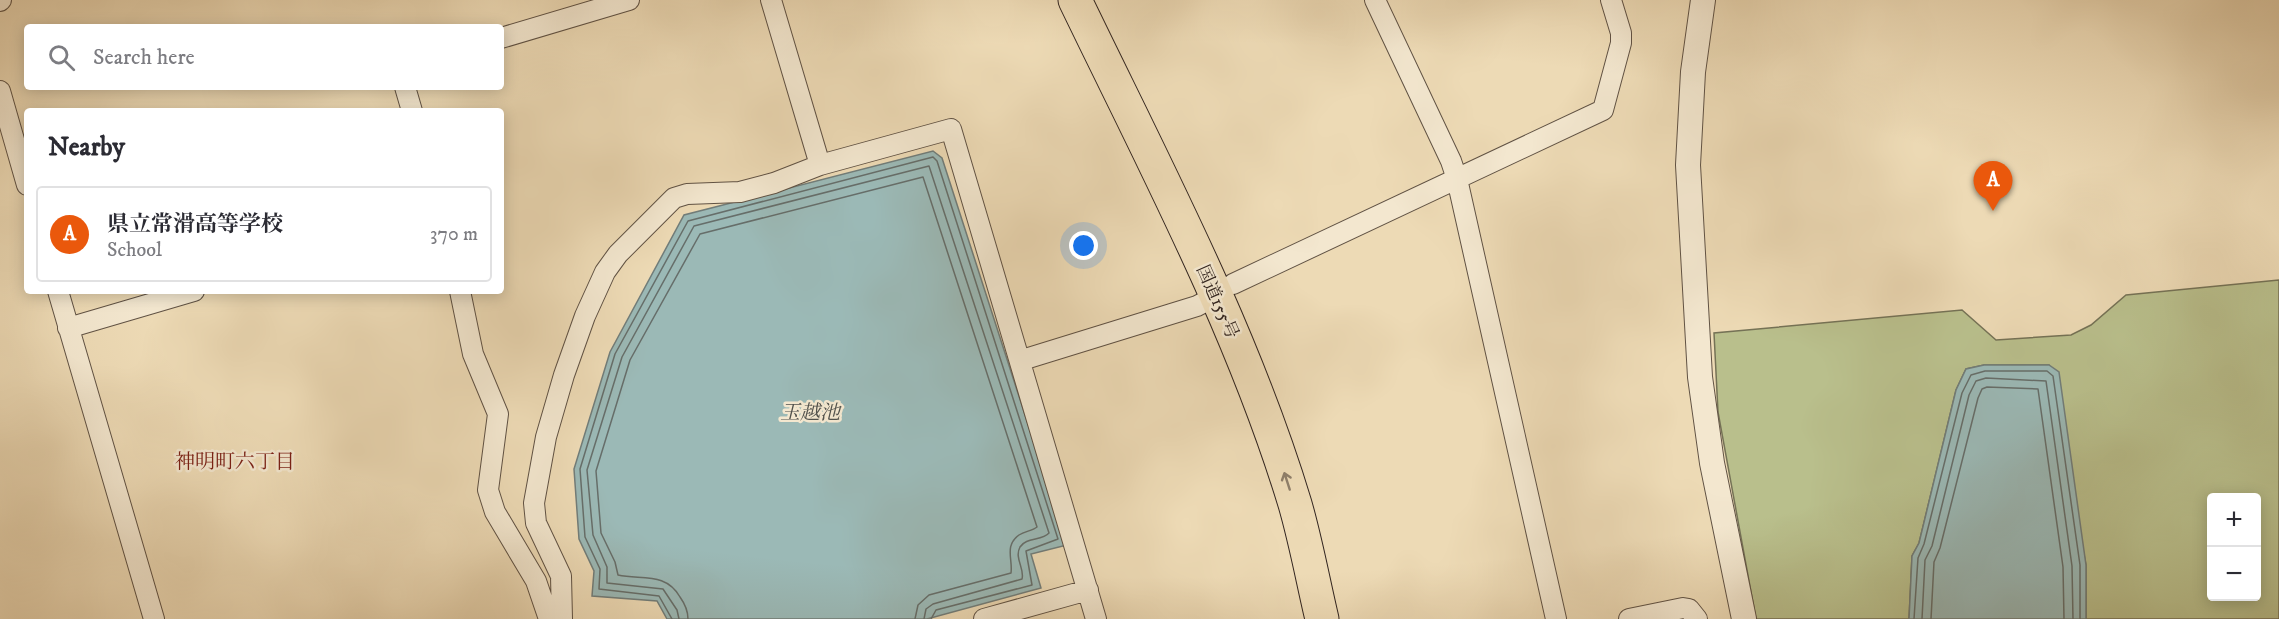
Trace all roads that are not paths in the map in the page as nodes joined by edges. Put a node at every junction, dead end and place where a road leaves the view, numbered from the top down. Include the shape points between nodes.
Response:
1 (629, 0) edge
2 (771, 0) edge
3 (1075, 0) edge
4 (1099, 0) edge
5 (1375, 0) edge
6 (1611, 0) edge
7 (1703, 0) edge
8 (504, 37) edge
9 (406, 90) edge
10 (0, 91) edge
11 (411, 108) edge
12 (819, 165) junction
13 (24, 174) edge
14 (1457, 179) junction
15 (1224, 290) junction
16 (59, 294) edge
17 (184, 294) edge
18 (461, 294) edge
19 (68, 328) junction
20 (1022, 360) junction
21 (1088, 590) junction
22 (154, 619) edge
23 (549, 619) edge
24 (562, 619) edge
25 (984, 619) edge
26 (1096, 619) edge
27 (1322, 619) edge
28 (1343, 619) edge
29 (1556, 619) edge
30 (1629, 619) edge
31 (1697, 619) edge
32 (1744, 619) edge

1 - 8 street
2 - 12 street
3 - 15 highway, 国道155号
4 - 15 highway, 国道155号
5 - 14 street
6 - 14 street via 1621,43 1603,110
7 - 32 street via 1693,72 1688,165 1700,377 1712,463
9 - 11 street
10 - 13 street
12 - 20 street via 951,129
12 - 24 street via 740,192 674,198 605,272 564,375 546,437 534,503 536,523 561,576
14 - 15 street
14 - 29 street
15 - 20 street via 1197,306
27 -> 15 highway, 国道155号 via 1295,504
15 - 28 highway, 国道155号 via 1283,401 1302,453
16 - 19 street
17 - 19 street
18 - 23 street via 473,354 498,414 488,490 495,512 536,581
19 - 22 street
20 - 21 street
21 - 25 street
21 - 26 street
30 - 31 street via 1687,608

